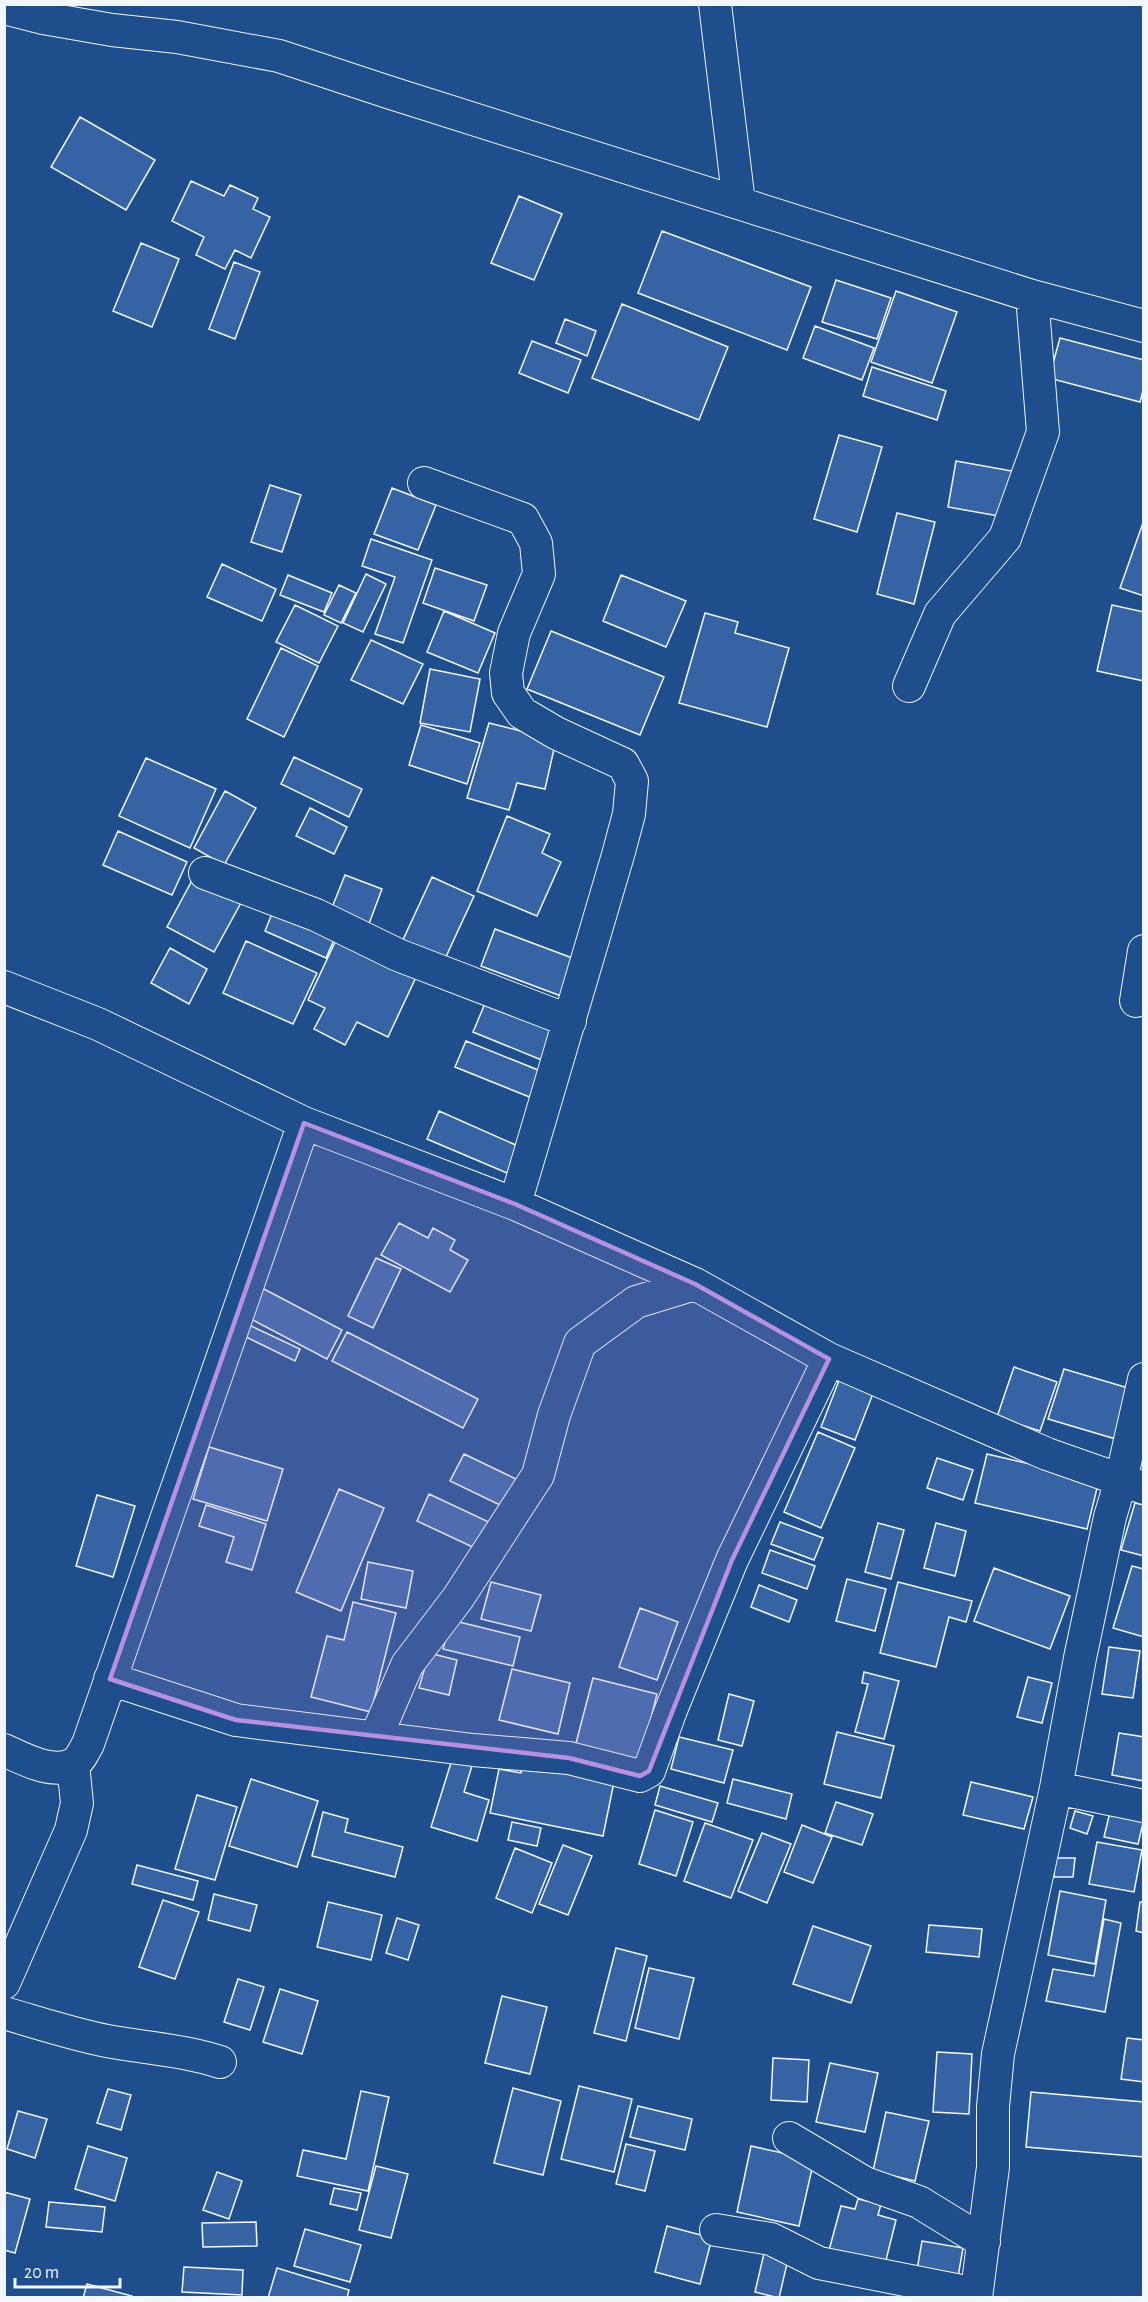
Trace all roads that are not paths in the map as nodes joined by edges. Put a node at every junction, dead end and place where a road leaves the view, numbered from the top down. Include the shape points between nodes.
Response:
1 (716, 4) edge
2 (4, 8) edge
3 (113, 17) edge
4 (739, 203) junction
5 (1032, 296) junction
6 (1143, 326) edge
7 (424, 483) dead end
8 (909, 687) dead end
9 (205, 873) dead end
10 (1143, 951) edge
11 (4, 987) edge
12 (1136, 1001) dead end
13 (570, 1020) junction
14 (304, 1123) junction
15 (515, 1204) junction
16 (695, 1284) junction
17 (829, 1359) junction
18 (1143, 1379) edge
19 (1132, 1484) edge
20 (110, 1679) junction
21 (376, 1737) junction
22 (4, 1750) edge
23 (74, 1764) junction
24 (1056, 1788) junction
25 (1143, 1806) edge
26 (4, 1983) edge
27 (4, 2013) edge
28 (220, 2062) dead end
29 (789, 2138) dead end
30 (716, 2230) dead end
31 (984, 2242) junction
32 (976, 2296) edge

1 - 4 street
2 - 3 street via 43,18
3 - 4 street via 177,36 279,56
4 - 5 street
5 - 6 street
5 - 8 street via 1043,432 1005,538 940,614
7 - 13 street via 523,519 536,543 539,574 514,633 506,673 507,693 522,714 623,764 632,781 629,814
9 - 13 street via 316,915 398,955
10 - 12 street
11 - 14 street via 98,1024
13 - 15 street
14 - 15 street
14 - 20 street
15 - 16 street
16 - 17 street
16 - 21 street via 636,1302 580,1343 538,1475 458,1598 407,1665
17 - 19 street via 1047,1454
17 - 21 street via 732,1560 649,1771 640,1776 569,1758
18 - 19 street
19 - 24 street via 1110,1517
20 - 21 street via 236,1720
20 - 23 street via 88,1744
22 - 23 street via 38,1765
23 - 26 street via 77,1803 71,1830
24 - 25 street
24 - 31 street via 998,2054 993,2167
27 - 28 street via 106,2041 199,2055
29 - 31 street via 865,2184 919,2202
30 - 32 street via 771,2239 819,2263
31 - 32 street

